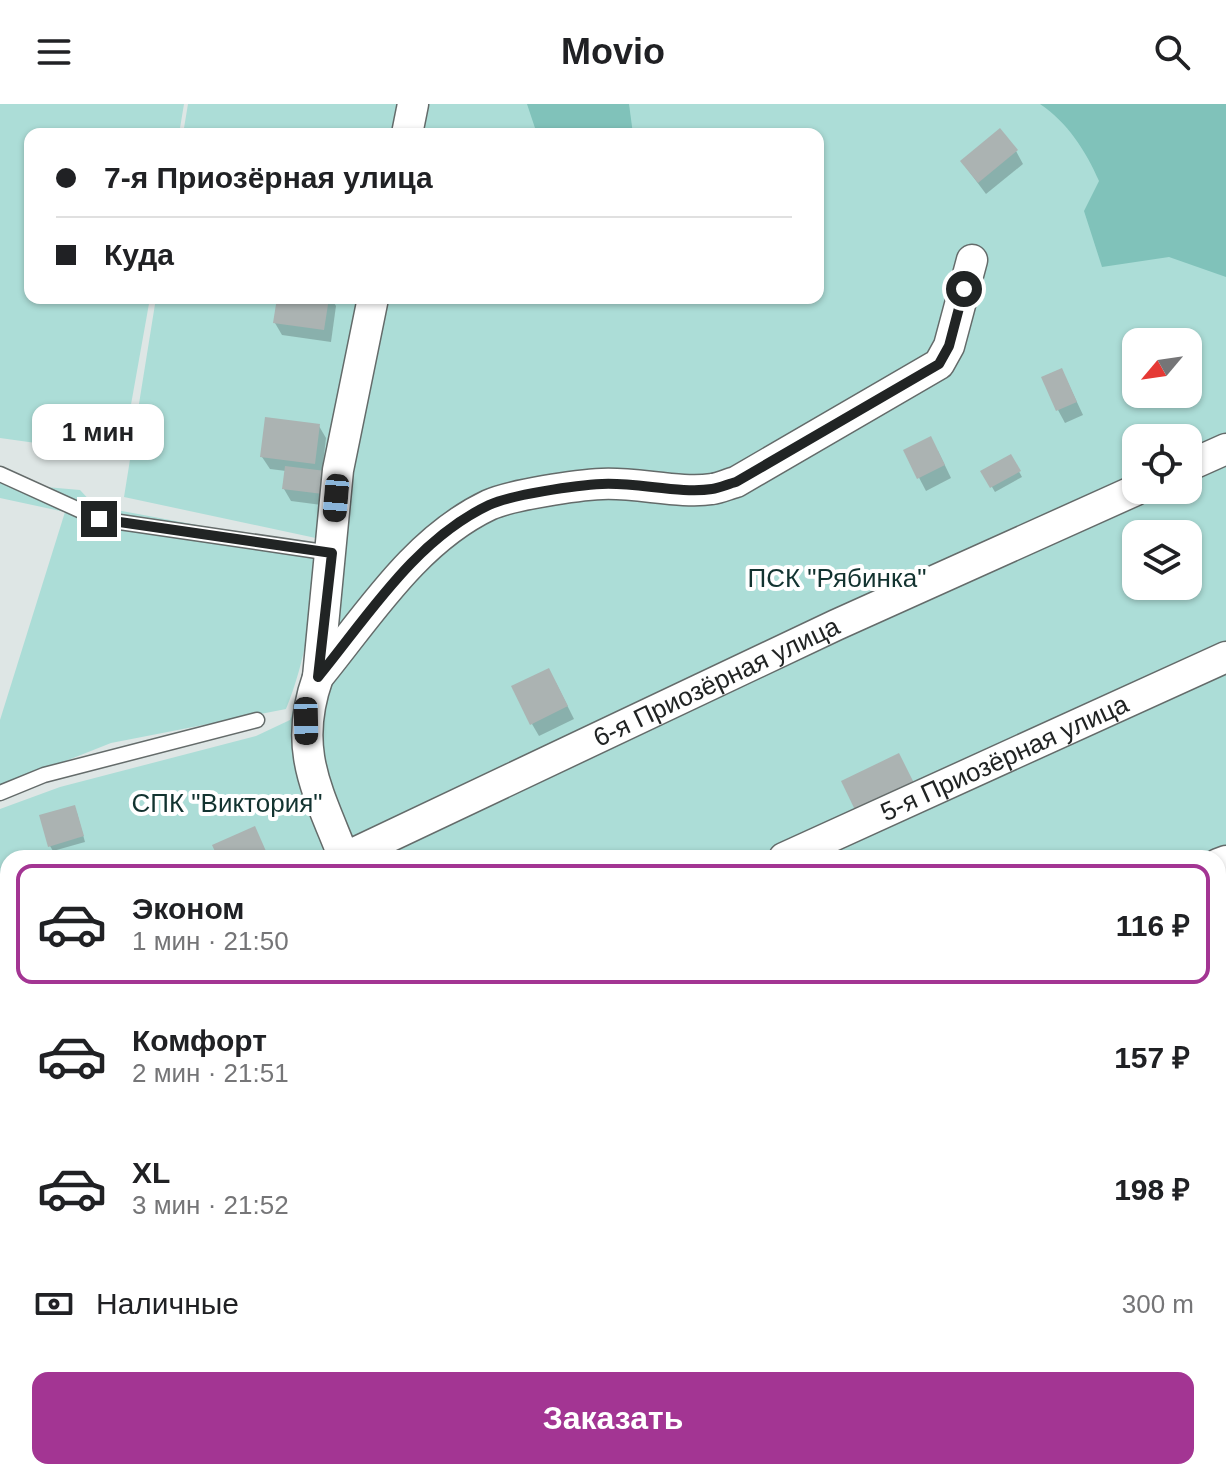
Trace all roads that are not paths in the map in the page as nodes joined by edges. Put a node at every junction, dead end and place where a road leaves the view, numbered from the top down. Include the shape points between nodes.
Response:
1 (413, 104) edge
2 (408, 128) edge
3 (972, 260) dead end
4 (372, 304) edge
5 (1226, 449) edge
6 (1202, 460) edge
7 (0, 474) edge
8 (1122, 496) edge
9 (332, 553) junction
10 (1226, 657) edge
11 (318, 677) junction
12 (257, 720) dead end
13 (0, 793) edge
14 (341, 850) edge
15 (361, 850) edge
16 (802, 850) edge

1 - 2 street
3 - 11 street via 949,346 939,364 736,482 711,489 604,484 492,503 435,539
4 - 9 street via 338,470
5 - 6 street
7 - 9 lane via 99,519
8 - 15 street, 6-я Приозёрная улица
9 - 11 street
10 - 16 street, 5-я Приозёрная улица
11 - 14 street via 306,721 307,749
12 - 13 lane via 44,775

